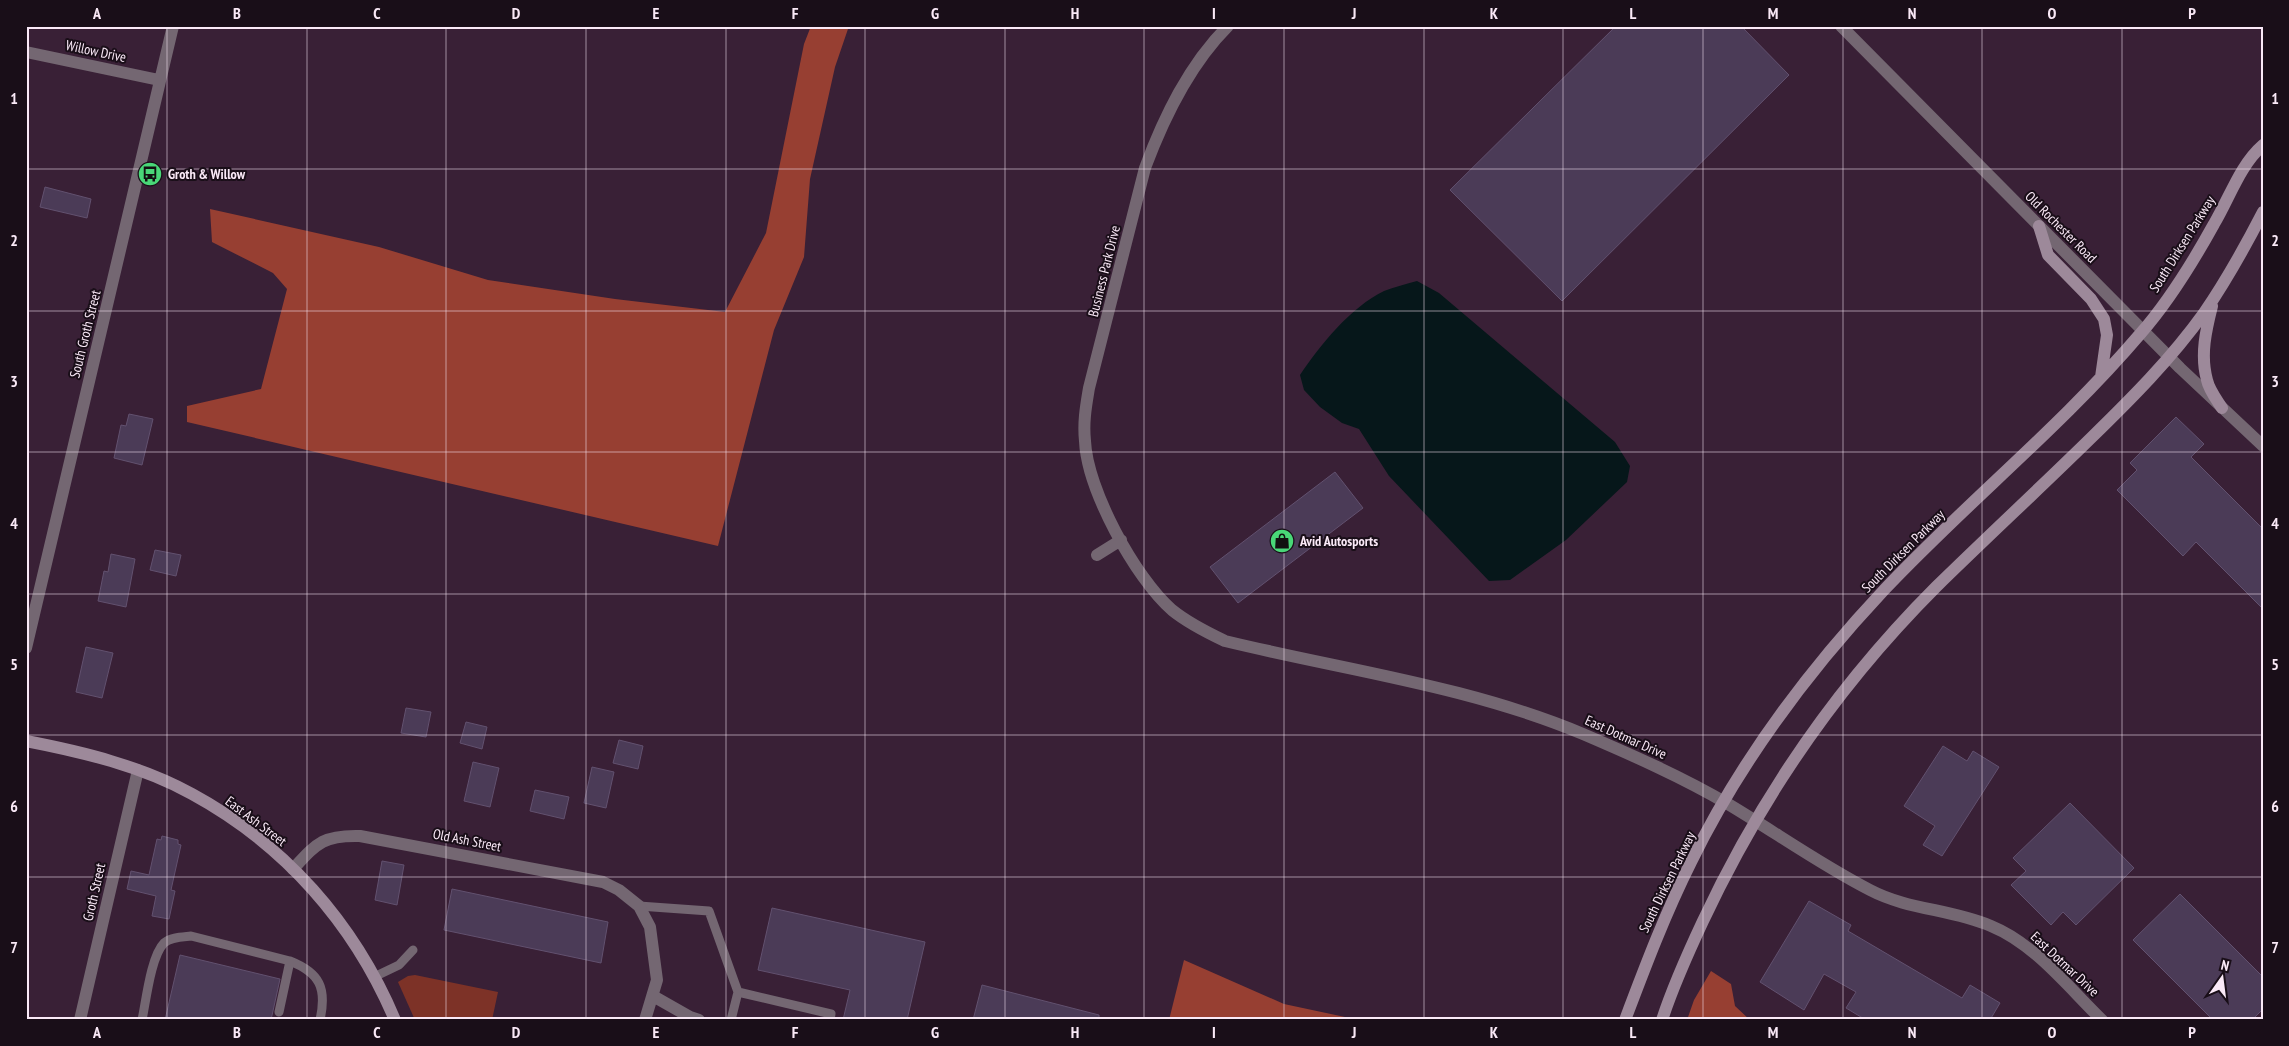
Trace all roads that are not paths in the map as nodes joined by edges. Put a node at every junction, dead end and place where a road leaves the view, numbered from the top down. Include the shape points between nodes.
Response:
1 (173, 26) edge
2 (1228, 26) edge
3 (1841, 26) edge
4 (26, 52) edge
5 (159, 80) junction
6 (2263, 145) edge
7 (2263, 212) edge
8 (2039, 226) junction
9 (2215, 296) junction
10 (2143, 330) junction
11 (2170, 356) junction
12 (2100, 380) junction
13 (2222, 408) junction
14 (2263, 446) edge
15 (1121, 540) junction
16 (1097, 555) dead end
17 (26, 648) edge
18 (26, 741) edge
19 (138, 770) junction
20 (1725, 802) junction
21 (1755, 820) junction
22 (293, 869) junction
23 (639, 906) junction
24 (413, 950) dead end
25 (290, 961) junction
26 (376, 976) junction
27 (738, 992) junction
28 (653, 996) junction
29 (279, 1012) dead end
30 (80, 1020) edge
31 (142, 1020) edge
32 (320, 1020) edge
33 (395, 1020) edge
34 (644, 1020) edge
35 (699, 1020) edge
36 (732, 1020) edge
37 (830, 1020) edge
38 (1625, 1020) edge
39 (1662, 1020) edge
40 (2102, 1020) edge

1 - 5 street, South Groth Street
2 - 15 street, Business Park Drive via 1182,88 1145,168 1089,388 1084,418 1088,465 1104,508
3 - 8 street, Old Rochester Road
4 - 5 street, Willow Drive
5 - 17 street, South Groth Street
6 - 10 main road, South Dirksen Parkway via 2250,156 2181,280
7 - 9 main road
8 - 10 street, Old Rochester Road
8 - 12 main road via 2048,255 2091,299 2104,319 2107,335
9 - 11 main road
9 - 13 main road via 2206,328 2204,351 2207,382
10 - 11 street, Old Rochester Road
10 - 12 main road, South Dirksen Parkway
11 - 13 street, Old Rochester Road
11 - 21 main road via 2133,398 1936,588 1880,647 1807,740
12 - 20 main road, South Dirksen Parkway via 1931,543 1827,653 1742,772
13 - 14 street, Old Rochester Road
15 - 16 street
15 - 20 street, East Dotmar Drive via 1158,595 1172,609 1224,641 1495,703 1581,734 1668,772
18 - 19 main road, East Ash Street via 88,754
19 - 22 main road, East Ash Street via 191,793 222,812
19 - 30 street, Groth Street
20 - 21 street, East Dotmar Drive
20 - 38 main road, South Dirksen Parkway via 1662,923
21 - 39 main road via 1697,934
21 - 40 street, East Dotmar Drive via 1870,890 1899,903 1950,913 1991,926 2023,944
22 - 23 street, Old Ash Street via 318,844 337,835 360,836 603,882
22 - 26 main road, East Ash Street via 337,917
23 - 27 lane via 709,911
23 - 28 street via 650,927 654,949 657,980
24 - 26 lane via 399,964
25 - 29 lane
25 - 31 lane via 190,936 174,938 164,943 156,954
25 - 32 lane via 314,973 320,984 324,1003
26 - 33 main road, East Ash Street
27 - 36 lane
27 - 37 lane via 831,1014
28 - 34 street
28 - 35 street

